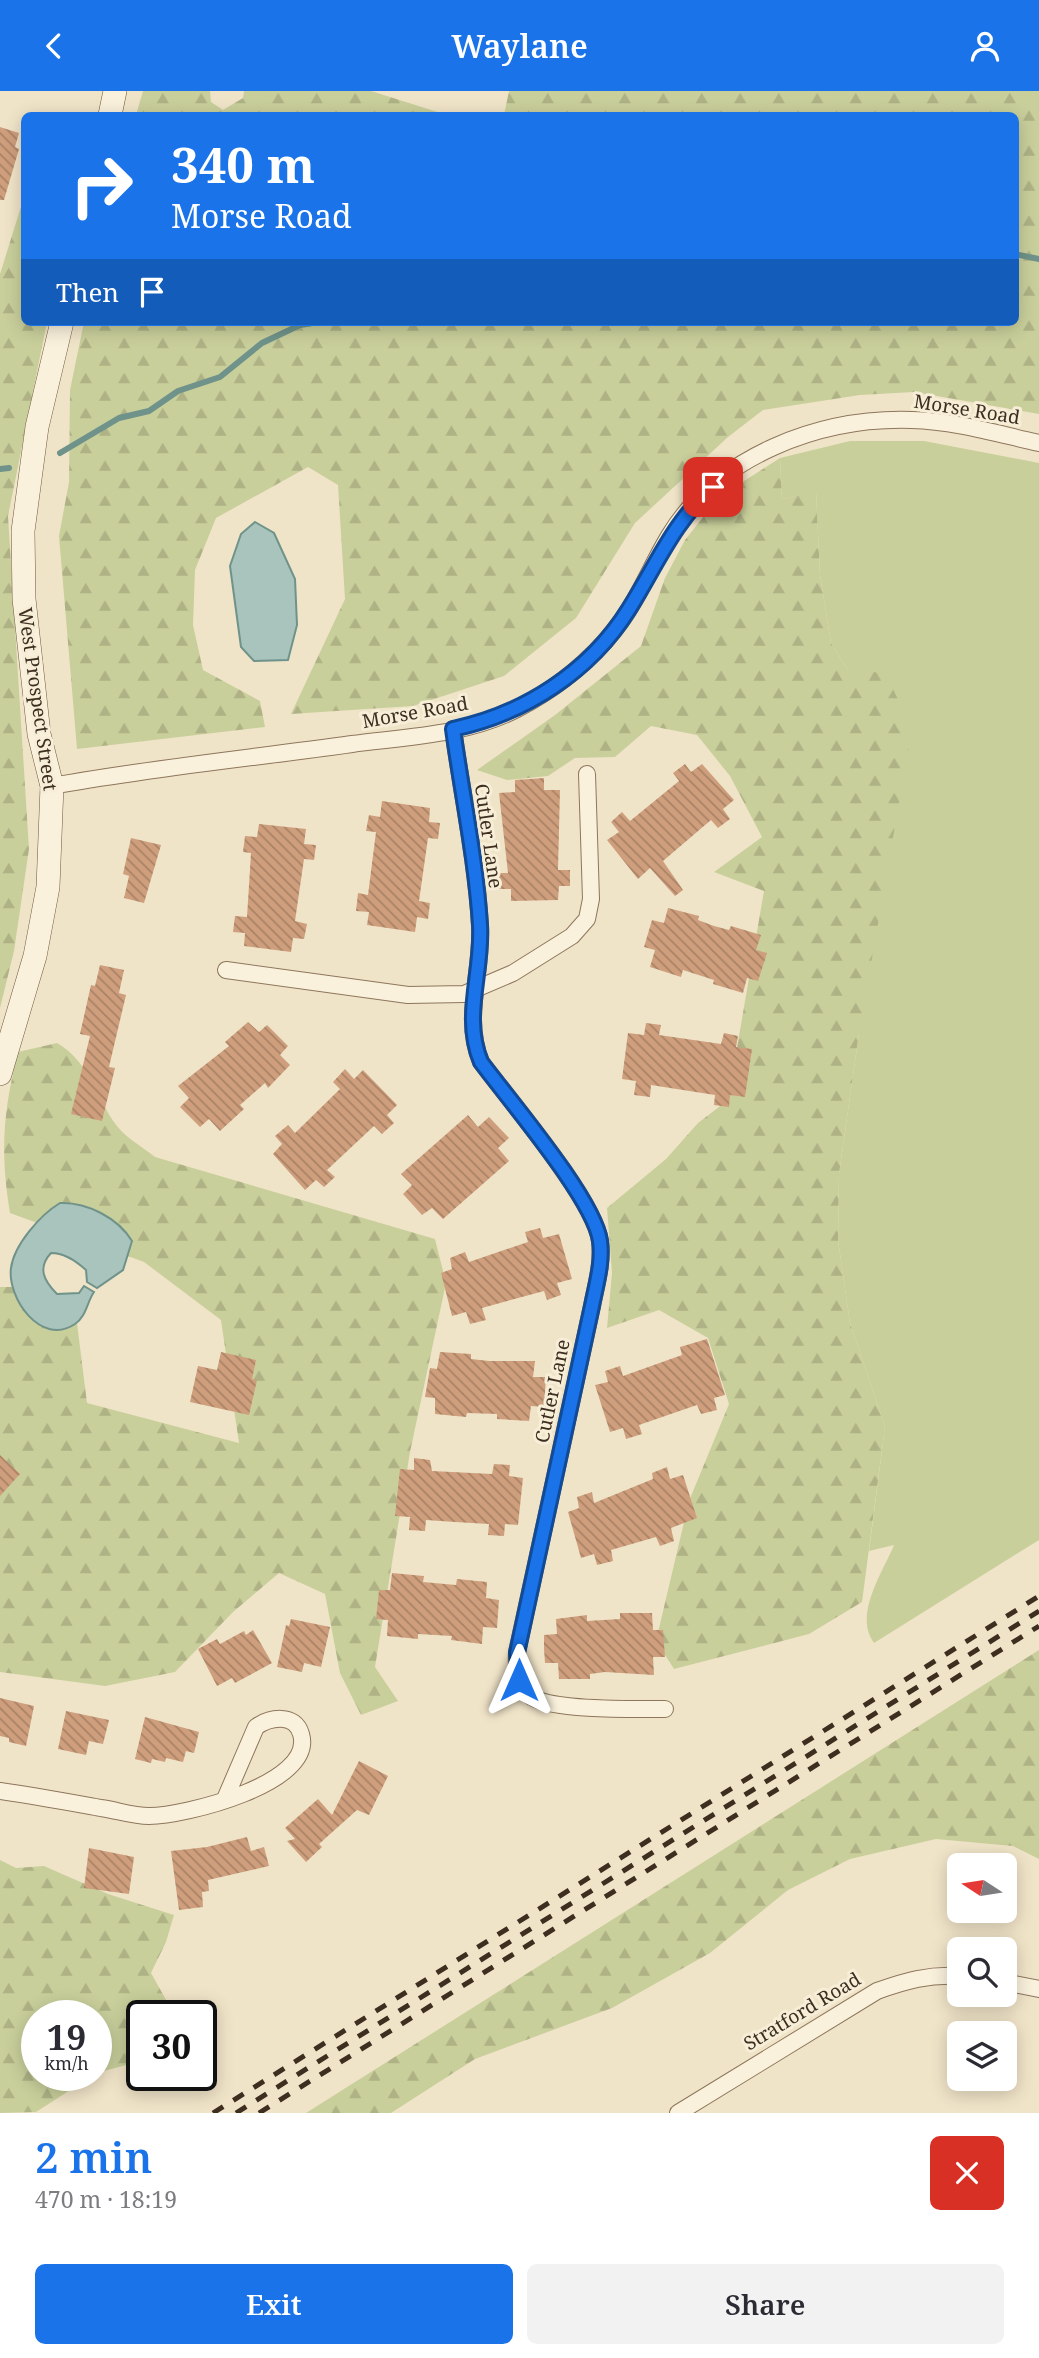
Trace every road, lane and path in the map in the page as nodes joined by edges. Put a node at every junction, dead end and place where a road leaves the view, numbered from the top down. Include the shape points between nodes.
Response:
1 (115, 91) edge
2 (111, 112) edge
3 (61, 326) edge
4 (1039, 443) edge
5 (453, 729) junction
6 (587, 774) dead end
7 (52, 786) junction
8 (226, 970) dead end
9 (475, 991) junction
10 (0, 1074) edge
11 (664, 1709) dead end
12 (0, 1790) edge
13 (225, 1800) junction
14 (947, 1975) edge
15 (1017, 1985) edge
16 (1039, 1989) edge
17 (678, 2113) edge

1 - 2 street
3 - 7 street, West Prospect Street via 37,426 23,531 24,599 39,734
4 - 5 street, Morse Road via 915,420 866,420 812,431 766,450 725,476 671,533 616,628 592,656 516,710
5 - 7 street, Morse Road
5 - 9 street, Cutler Lane via 480,922
6 - 9 street via 591,899 587,919 572,936
7 - 10 street, West Prospect Street via 48,887 35,955
8 - 9 street via 408,995 450,996
9 - 11 street, Cutler Lane via 472,1035 481,1062 589,1209 600,1240 592,1306 517,1653 519,1680 533,1698 552,1704
12 - 13 street via 149,1816
13 - 13 street via 289,1769 302,1749 296,1725 276,1719 256,1727
14 - 17 street, Stratford Road via 909,1979 877,1991
15 - 16 street

